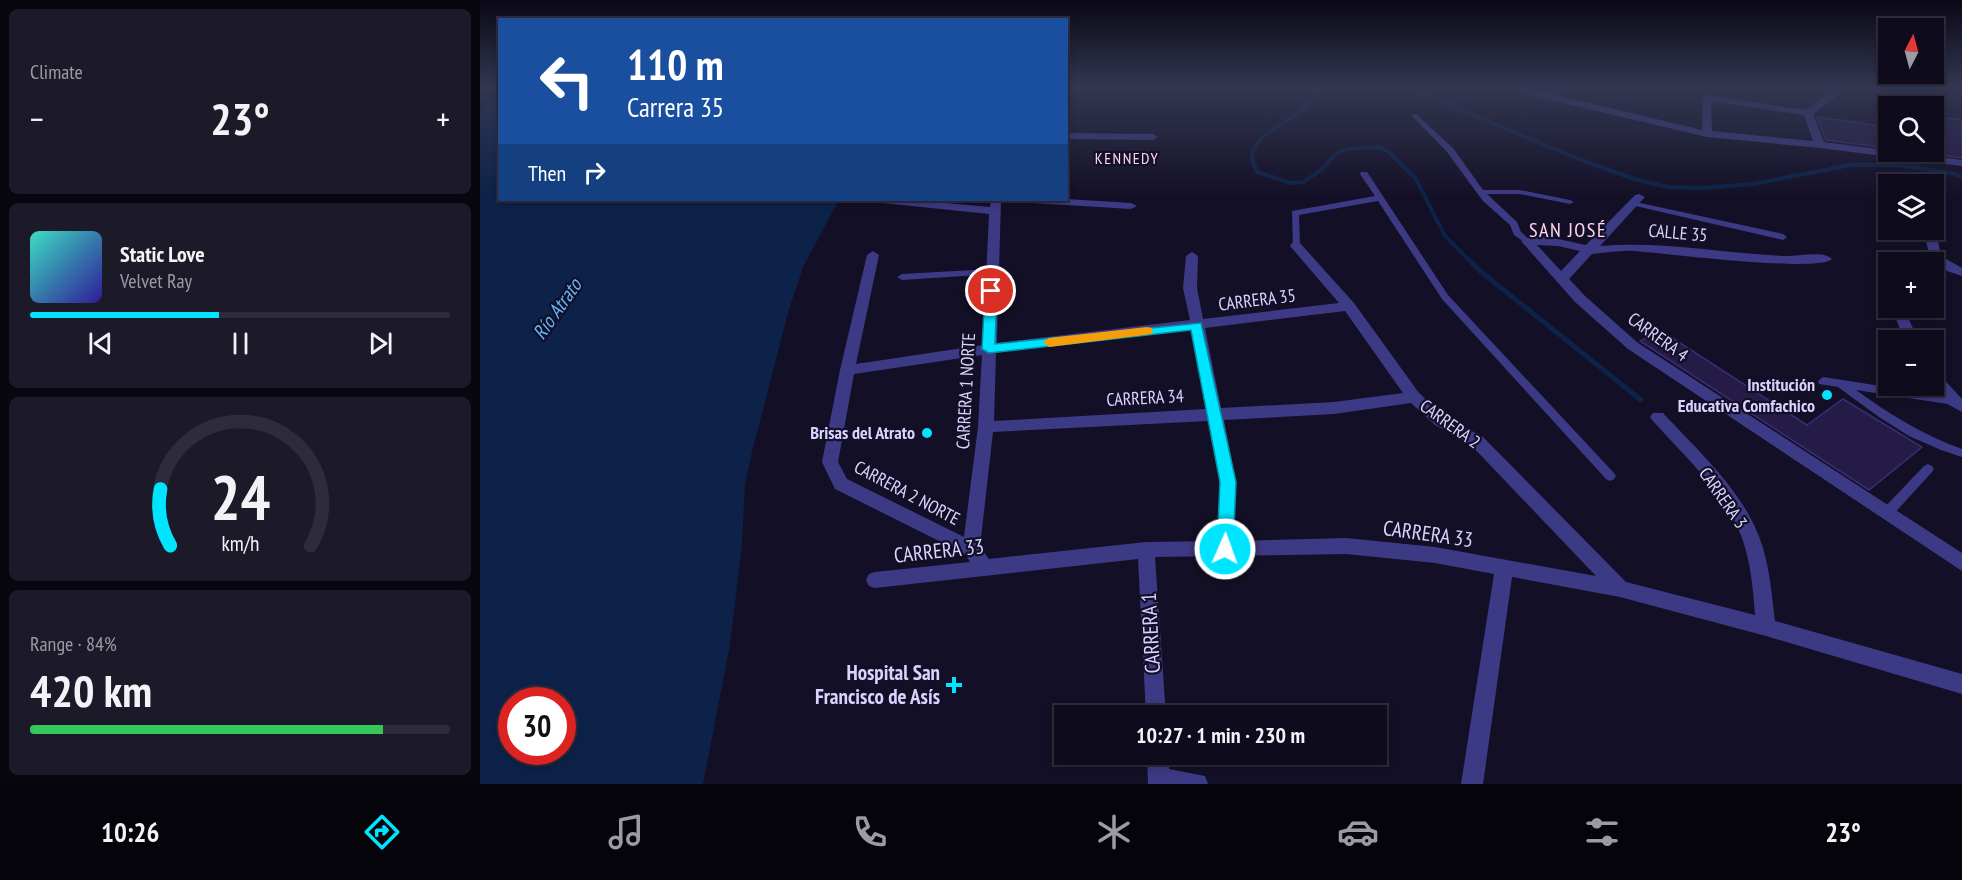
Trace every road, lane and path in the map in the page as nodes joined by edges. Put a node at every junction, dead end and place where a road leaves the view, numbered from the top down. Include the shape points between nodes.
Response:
1 (1424, 125) edge
2 (1666, 125) edge
3 (1706, 125) edge
4 (1812, 125) edge
5 (1707, 134) junction
6 (1068, 136) edge
7 (1153, 137) dead end
8 (1820, 145) junction
9 (1962, 163) edge
10 (1364, 174) dead end
11 (1480, 192) junction
12 (1380, 198) junction
13 (1636, 200) joint
14 (906, 201) edge
15 (1049, 201) edge
16 (1570, 201) dead end
17 (996, 205) edge
18 (1131, 206) dead end
19 (1783, 237) dead end
20 (1527, 241) junction
21 (1932, 241) dead end
22 (1296, 246) joint
23 (1589, 250) junction
24 (873, 255) dead end
25 (1192, 256) dead end
26 (1826, 259) dead end
27 (992, 272) junction
28 (1962, 272) edge
29 (902, 277) dead end
30 (1562, 279) junction
31 (1349, 306) junction
32 (1196, 326) junction
33 (989, 349) junction
34 (847, 370) junction
35 (1822, 381) dead end
36 (1840, 384) junction
37 (1944, 389) edge
38 (1414, 397) junction
39 (1958, 404) edge
40 (1216, 414) junction
41 (1658, 417) dead end
42 (986, 427) junction
43 (1962, 453) edge
44 (1928, 469) dead end
45 (1610, 476) dead end
46 (1887, 513) junction
47 (971, 549) junction
48 (1225, 549) junction
49 (1146, 550) junction
50 (1962, 563) edge
51 (1504, 568) junction
52 (986, 569) junction
53 (875, 580) dead end
54 (1620, 589) junction
55 (1766, 627) junction
56 (1962, 684) edge
57 (1155, 705) edge
58 (1158, 765) edge
59 (1159, 781) edge
60 (1197, 784) edge
61 (1473, 784) edge

1 - 11 lane via 1450,150
2 - 5 street
3 - 5 street
4 - 8 street
5 - 8 street
6 - 7 street
8 - 9 street
10 - 12 lane
11 - 16 lane via 1520,192
11 - 20 lane
12 - 22 lane via 1295,213
12 - 45 lane via 1445,297
13 - 19 lane
13 - 23 street
14 - 17 street
15 - 18 street
17 - 27 street, CARRERA 1 NORTE
20 - 23 street, CALLE 35 via 1558,242
20 - 30 street, CARRERA 4
21 - 28 street via 1935,258
22 - 31 street, CARRERA 2
23 - 26 street, CALLE 35 via 1631,247 1737,257
23 - 30 street
24 - 34 street, CARRERA 2 NORTE
25 - 32 street via 1190,288
27 - 29 lane
27 - 33 street, CARRERA 1 NORTE
30 - 46 street, CARRERA 4 via 1633,346
31 - 32 street, CARRERA 35
31 - 38 street, CARRERA 2
32 - 33 street, CARRERA 35
32 - 40 street
33 - 34 street, CARRERA 35
33 - 42 street, CARRERA 1 NORTE
34 - 47 street, CARRERA 2 NORTE via 830,462 841,484
35 - 36 lane
36 - 39 lane
36 - 43 lane via 1917,436
37 - 39 street
38 - 40 street, CARRERA 34 via 1334,408
38 - 54 street, CARRERA 2 via 1440,421 1477,441
40 - 42 street, CARRERA 34
40 - 48 street via 1228,482
41 - 55 street, CARRERA 3 via 1717,483 1745,525 1758,562
42 - 47 street, CARRERA 1 NORTE
44 - 46 lane
46 - 50 street, CARRERA 4
47 - 52 street, CARRERA 2 NORTE
48 - 49 street, CARRERA 33
48 - 51 street, CARRERA 33 via 1346,546 1435,555
49 - 52 street, CARRERA 33
49 - 57 street, CARRERA 1
51 - 54 street, CARRERA 33
51 - 61 street
52 - 53 street, CARRERA 33
54 - 55 street, CARRERA 33
55 - 56 street, CARRERA 33
58 - 59 street
59 - 60 street

